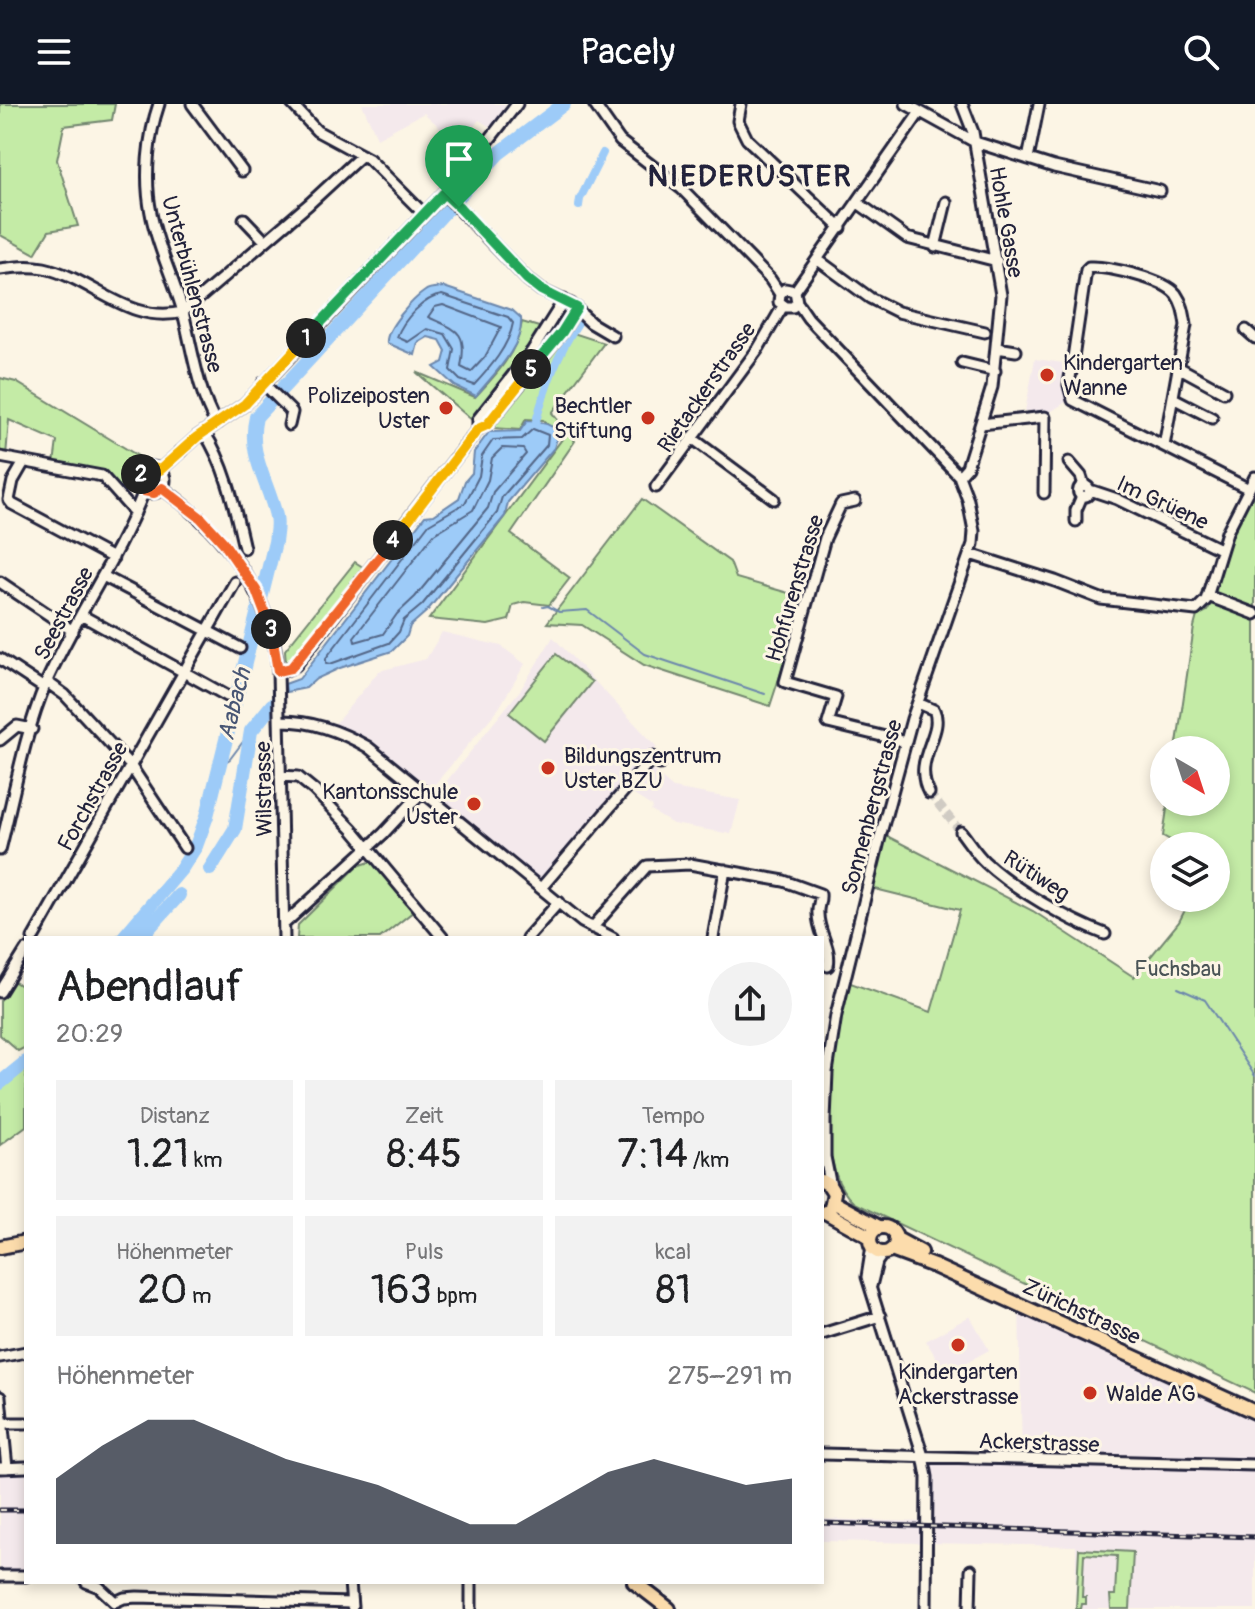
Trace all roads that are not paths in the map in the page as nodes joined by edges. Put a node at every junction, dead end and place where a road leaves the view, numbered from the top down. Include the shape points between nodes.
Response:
1 (159, 104) edge
2 (192, 104) edge
3 (292, 104) edge
4 (594, 104) edge
5 (741, 104) edge
6 (906, 104) edge
7 (962, 104) edge
8 (1039, 104) edge
9 (515, 105) edge
10 (920, 112) junction
11 (975, 142) junction
12 (362, 155) junction
13 (1028, 159) junction
14 (242, 171) dead end
15 (1160, 191) dead end
16 (451, 200) junction
17 (946, 202) dead end
18 (858, 203) junction
19 (424, 214) junction
20 (244, 219) dead end
21 (841, 228) junction
22 (265, 241) junction
23 (935, 247) junction
24 (818, 260) junction
25 (997, 261) junction
26 (0, 269) edge
27 (789, 298) junction
28 (564, 300) junction
29 (577, 308) junction
30 (183, 312) junction
31 (1246, 330) dead end
32 (985, 332) dead end
33 (613, 336) dead end
34 (1255, 338) edge
35 (997, 348) junction
36 (1016, 351) dead end
37 (962, 363) dead end
38 (1178, 367) junction
39 (995, 371) junction
40 (266, 386) junction
41 (1224, 392) dead end
42 (1173, 398) junction
43 (1212, 418) dead end
44 (216, 423) junction
45 (981, 424) junction
46 (289, 425) dead end
47 (478, 429) junction
48 (204, 432) junction
49 (692, 438) junction
50 (1164, 446) junction
51 (0, 457) edge
52 (24, 462) junction
53 (1069, 462) dead end
54 (160, 470) junction
55 (959, 476) junction
56 (1255, 477) edge
57 (656, 487) dead end
58 (162, 488) junction
59 (1247, 488) junction
60 (1086, 490) junction
61 (144, 491) junction
62 (1044, 493) dead end
63 (774, 499) dead end
64 (855, 501) dead end
65 (135, 513) junction
66 (1076, 521) dead end
67 (244, 548) dead end
68 (1220, 549) junction
69 (970, 554) junction
70 (113, 558) junction
71 (103, 576) junction
72 (0, 582) edge
73 (235, 582) dead end
74 (1208, 596) junction
75 (1255, 614) edge
76 (81, 615) junction
77 (208, 630) junction
78 (73, 631) junction
79 (240, 648) dead end
80 (0, 659) edge
81 (278, 671) junction
82 (185, 672) junction
83 (46, 685) junction
84 (227, 696) dead end
85 (918, 703) junction
86 (279, 721) junction
87 (32, 729) junction
88 (0, 740) edge
89 (906, 742) junction
90 (660, 764) dead end
91 (130, 765) junction
92 (280, 776) junction
93 (423, 791) junction
94 (929, 793) tunnel mouth
95 (961, 832) tunnel mouth
96 (185, 848) dead end
97 (367, 848) junction
98 (0, 850) edge
99 (725, 870) junction
100 (541, 888) junction
101 (559, 902) junction
102 (284, 924) junction
103 (592, 928) junction
104 (1105, 934) dead end
105 (34, 936) edge
106 (284, 936) edge
107 (441, 936) edge
108 (529, 936) edge
109 (609, 936) edge
110 (713, 936) edge
111 (24, 953) edge
112 (825, 966) edge
113 (846, 970) junction
114 (0, 992) edge
115 (825, 1157) junction
116 (824, 1160) edge
117 (826, 1184) edge
118 (827, 1209) edge
119 (874, 1237) junction
120 (24, 1242) edge
121 (0, 1247) edge
122 (890, 1247) junction
123 (24, 1250) edge
124 (0, 1255) edge
125 (871, 1286) junction
126 (880, 1316) junction
127 (824, 1333) edge
128 (24, 1352) edge
129 (0, 1357) edge
130 (0, 1397) edge
131 (1255, 1404) edge
132 (1255, 1412) edge
133 (4, 1423) junction
134 (24, 1423) edge
135 (824, 1454) edge
136 (923, 1456) junction
137 (1255, 1465) edge
138 (24, 1467) edge
139 (4, 1468) edge
140 (971, 1570) dead end
141 (0, 1576) edge
142 (24, 1576) edge
143 (91, 1584) edge
144 (350, 1584) edge
145 (471, 1584) edge
146 (637, 1584) edge
147 (117, 1606) edge
148 (352, 1606) edge
149 (471, 1609) edge
150 (669, 1609) edge
151 (926, 1609) edge
152 (970, 1609) edge

1 - 30 street, Unterbühlenstrasse via 148,173 151,213
2 - 14 street
3 - 12 street via 317,131
4 - 27 street, Sonnenbergstrasse via 620,141 682,189
5 - 21 street via 738,121 747,139
6 - 10 street
7 - 11 street, Hohle Gasse
8 - 13 street
9 - 16 street
10 - 11 street
10 - 18 street, Rietackerstrasse
11 - 13 street
11 - 25 street, Hohle Gasse
12 - 19 street
12 - 22 street
13 - 15 street
16 - 19 street
16 - 28 street via 527,279
17 - 23 street
18 - 21 street, Rietackerstrasse
18 - 23 street via 907,238
19 - 40 street
20 - 22 street
21 - 24 street, Rietackerstrasse
22 - 30 street
23 - 25 street
24 - 27 street, Rietackerstrasse
24 - 32 street via 898,312
25 - 35 street, Hohle Gasse
26 - 30 street via 43,268 138,312
27 - 49 street, Rietackerstrasse
27 - 55 street, Sonnenbergstrasse
28 - 29 street
28 - 47 street via 540,341 478,419
29 - 33 street
29 - 47 street via 487,425
30 - 44 street, Unterbühlenstrasse
31 - 34 street
35 - 36 street
35 - 39 street, Hohle Gasse
37 - 39 street
38 - 41 street
38 - 42 street
38 - 50 street via 1186,325 1175,294 1158,282 1092,266 1086,270 1069,385 1073,400
39 - 45 street, Hohle Gasse
40 - 44 street
40 - 46 street via 292,412
42 - 43 street
42 - 50 street
44 - 48 street
45 - 55 street, Hohle Gasse
45 - 62 street via 1045,417
47 - 81 street via 296,665
48 - 54 street
48 - 67 street via 229,489
49 - 57 street, Rietackerstrasse
49 - 63 street
50 - 59 street
51 - 52 street
52 - 65 street via 102,476
52 - 70 street via 10,490 12,504
53 - 60 street, Im Grüene
54 - 58 street
54 - 61 street via 150,467 141,472
55 - 69 street, Sonnenbergstrasse via 974,531
56 - 59 street
58 - 61 street
58 - 81 street, Wilstrasse via 211,527 256,590 275,641
59 - 68 street
60 - 66 street, Im Grüene
60 - 68 street, Im Grüene via 1117,499
61 - 65 street, Seestrasse
64 - 89 street, Hohfurenstrasse via 841,504 825,538 785,682 836,697 828,723
65 - 70 street, Seestrasse
68 - 74 street
69 - 74 street via 1101,599 1190,611
69 - 85 street, Sonnenbergstrasse
70 - 71 street, Seestrasse
71 - 76 street, Seestrasse
71 - 77 street
72 - 78 street
73 - 77 street, Forchstrasse
74 - 75 street
76 - 78 street, Seestrasse
76 - 82 street
77 - 79 street
77 - 82 street, Forchstrasse
78 - 83 street, Seestrasse
80 - 83 street
81 - 86 street, Wilstrasse
82 - 84 street
82 - 91 street, Forchstrasse
83 - 87 street, Seestrasse
83 - 91 street via 65,695
85 - 89 street, Sonnenbergstrasse
85 - 94 street, Sonnenbergstrasse via 934,710 937,719 923,765 922,780
86 - 92 street, Wilstrasse
86 - 93 street via 346,734
87 - 88 street via 17,726
87 - 98 street, Seestrasse
89 - 113 street, Sonnenbergstrasse
90 - 100 street via 653,757
91 - 96 street
91 - 105 street, Forchstrasse
92 - 97 street via 291,775 306,784
92 - 102 street, Wilstrasse
93 - 97 street
93 - 100 street
95 - 104 street, Rütiweg via 983,861 1002,875 1067,917
97 - 102 street
97 - 107 street
99 - 103 street via 690,864 647,866
99 - 110 street
99 - 112 street via 820,894 817,912 830,955
100 - 101 street
101 - 103 street
101 - 108 street
102 - 106 street, Wilstrasse
103 - 109 street
111 - 114 street
112 - 113 street
113 - 115 street, Sonnenbergstrasse via 827,1072
115 - 116 street, Sonnenbergstrasse
115 - 117 street, Sonnenbergstrasse
117 - 118 main road
118 - 119 main road
119 - 122 main road
119 - 122 main road via 890,1229
119 - 125 street via 867,1269
120 - 121 main road
122 - 125 street via 877,1262
122 - 131 main road, Zürichstrasse
122 - 132 main road, Zürichstrasse
123 - 124 main road
125 - 126 street
126 - 127 street
126 - 136 street
128 - 129 street
130 - 133 street
133 - 134 street
133 - 139 street
135 - 136 street, Ackerstrasse
136 - 137 street, Ackerstrasse
136 - 151 street via 928,1485
138 - 139 street
140 - 152 street
141 - 142 street
143 - 147 street
144 - 148 street
145 - 149 street
146 - 150 main road
147 - 148 street via 124,1598 137,1597

